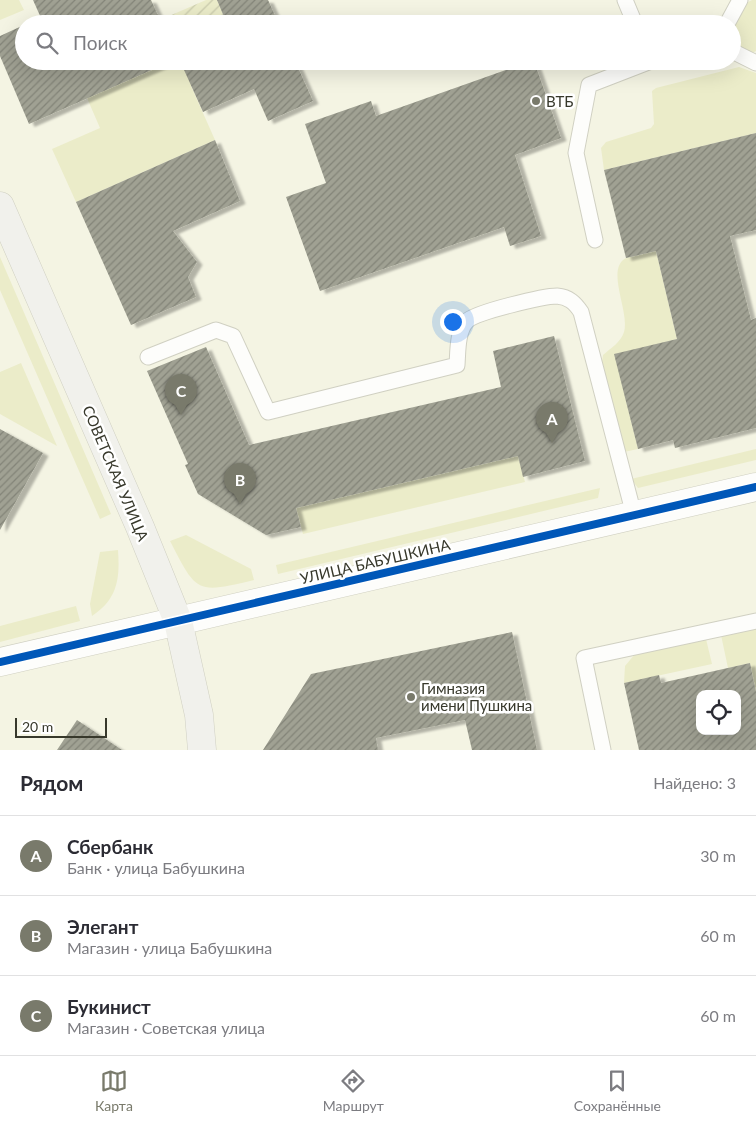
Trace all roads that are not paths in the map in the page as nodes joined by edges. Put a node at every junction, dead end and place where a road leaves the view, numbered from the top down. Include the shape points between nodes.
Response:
1 (625, 0) edge
2 (740, 0) edge
3 (631, 15) edge
4 (732, 15) edge
5 (741, 56) edge
6 (756, 62) edge
7 (630, 70) edge
8 (0, 206) edge
9 (595, 240) dead end
10 (148, 357) dead end
11 (756, 487) edge
12 (634, 515) junction
13 (178, 621) junction
14 (756, 621) edge
15 (0, 662) edge
16 (202, 750) edge
17 (604, 750) edge

1 - 3 lane
2 - 4 lane
5 - 6 lane
7 - 9 lane via 589,85 576,153
8 - 13 main road, СОВЕТСКАЯ УЛИЦА
10 - 12 lane via 216,330 228,332 233,336 268,412 457,366 461,332 468,320 540,298 558,296 573,301 582,312
11 - 12 street, УЛИЦА БАБУШКИНА
12 - 13 street, УЛИЦА БАБУШКИНА
13 - 15 street, УЛИЦА БАБУШКИНА
13 - 16 main road, СОВЕТСКАЯ УЛИЦА via 199,715
14 - 17 lane via 584,658

